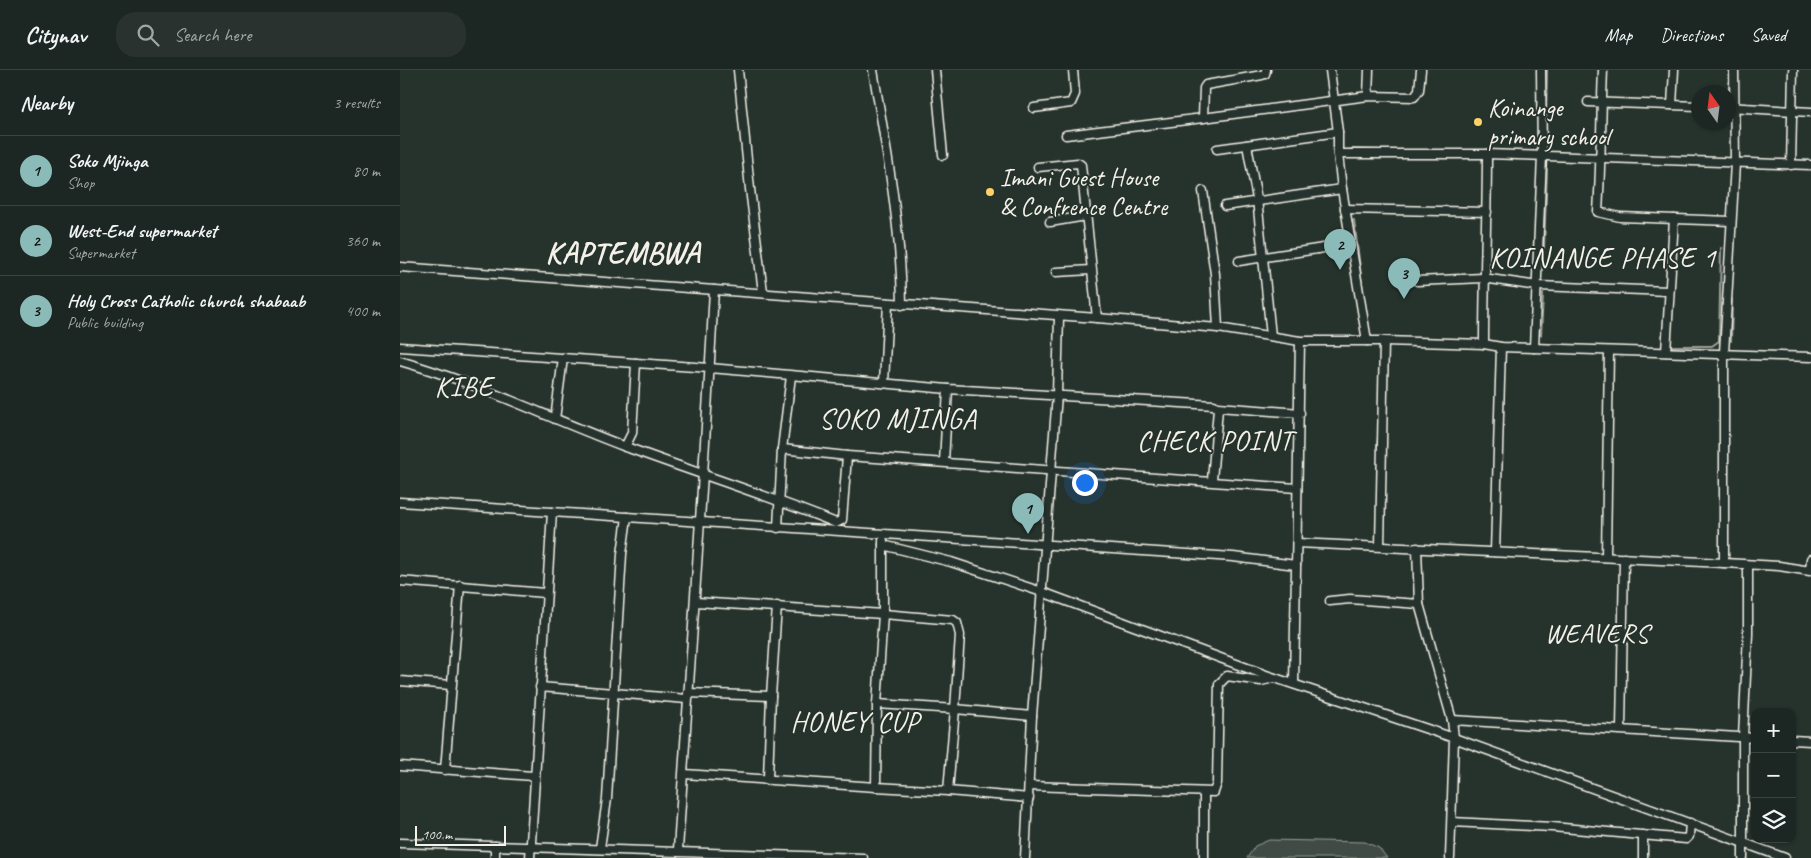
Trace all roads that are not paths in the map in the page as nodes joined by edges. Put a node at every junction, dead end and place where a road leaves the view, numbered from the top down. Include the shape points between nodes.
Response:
1 (738, 70) edge
2 (873, 70) edge
3 (934, 70) edge
4 (1073, 70) edge
5 (1266, 70) edge
6 (1330, 70) edge
7 (1369, 70) edge
8 (1421, 70) edge
9 (1541, 70) edge
10 (1602, 70) edge
11 (1674, 70) edge
12 (1734, 70) edge
13 (1793, 70) edge
14 (1733, 85) edge
15 (1368, 96) junction
16 (1334, 100) junction
17 (1588, 102) dead end
18 (1601, 103) junction
19 (1672, 106) junction
20 (1691, 106) edge
21 (1736, 107) edge
22 (1034, 108) dead end
23 (1792, 111) junction
24 (1811, 112) edge
25 (1203, 118) junction
26 (1733, 130) edge
27 (1338, 132) junction
28 (1066, 135) dead end
29 (1247, 145) junction
30 (1217, 149) dead end
31 (1338, 154) junction
32 (1487, 154) junction
33 (943, 155) dead end
34 (1542, 156) junction
35 (1602, 157) junction
36 (1736, 163) junction
37 (1791, 165) junction
38 (1811, 165) edge
39 (1038, 167) dead end
40 (1342, 189) junction
41 (1203, 191) dead end
42 (1257, 199) junction
43 (1225, 206) dead end
44 (1345, 209) junction
45 (1487, 212) junction
46 (1086, 216) junction
47 (1674, 220) junction
48 (1731, 221) junction
49 (1050, 222) dead end
50 (1350, 244) junction
51 (1264, 257) junction
52 (1239, 261) dead end
53 (400, 267) edge
54 (1091, 270) junction
55 (1056, 272) dead end
56 (1483, 278) junction
57 (1417, 281) dead end
58 (1538, 286) junction
59 (714, 290) junction
60 (1668, 291) junction
61 (764, 292) junction
62 (888, 303) junction
63 (902, 305) junction
64 (1059, 316) junction
65 (1097, 318) junction
66 (1218, 328) junction
67 (1271, 336) junction
68 (1300, 341) junction
69 (1366, 341) junction
70 (1384, 341) junction
71 (1484, 344) junction
72 (400, 347) edge
73 (1501, 347) junction
74 (1534, 348) junction
75 (1608, 351) junction
76 (1666, 352) junction
77 (1724, 353) junction
78 (1811, 357) edge
79 (562, 358) junction
80 (400, 361) edge
81 (636, 363) junction
82 (710, 368) junction
83 (791, 376) junction
84 (884, 384) junction
85 (948, 389) junction
86 (1057, 394) junction
87 (1218, 407) junction
88 (1300, 413) junction
89 (555, 419) junction
90 (625, 447) junction
91 (782, 449) junction
92 (847, 456) junction
93 (944, 462) junction
94 (1051, 470) junction
95 (702, 474) junction
96 (1212, 480) junction
97 (1297, 488) junction
98 (780, 501) junction
99 (400, 502) edge
100 (552, 512) junction
101 (626, 517) junction
102 (700, 522) junction
103 (778, 528) junction
104 (883, 536) junction
105 (1297, 543) junction
106 (883, 545) junction
107 (1046, 545) junction
108 (1380, 546) junction
109 (1417, 548) junction
110 (1495, 552) junction
111 (1606, 557) junction
112 (1624, 558) junction
113 (1811, 559) edge
114 (1724, 563) junction
115 (1296, 565) junction
116 (1748, 565) junction
117 (1810, 571) edge
118 (400, 581) edge
119 (460, 585) junction
120 (1042, 592) junction
121 (546, 593) junction
122 (1330, 601) dead end
123 (696, 602) junction
124 (1419, 604) junction
125 (777, 606) junction
126 (883, 614) junction
127 (1275, 678) junction
128 (400, 681) edge
129 (1294, 684) junction
130 (451, 685) junction
131 (540, 687) junction
132 (614, 693) junction
133 (688, 696) junction
134 (771, 696) junction
135 (877, 704) junction
136 (955, 709) junction
137 (1032, 716) junction
138 (1452, 720) junction
139 (1621, 729) junction
140 (1743, 737) junction
141 (1454, 738) junction
142 (1751, 738) edge
143 (1796, 740) edge
144 (1811, 742) edge
145 (400, 766) edge
146 (445, 770) junction
147 (684, 774) junction
148 (533, 776) junction
149 (768, 778) junction
150 (1029, 786) junction
151 (876, 787) junction
152 (948, 791) junction
153 (1204, 793) junction
154 (1029, 798) junction
155 (1452, 822) junction
156 (1690, 823) junction
157 (1643, 836) junction
158 (1742, 841) junction
159 (400, 843) edge
160 (495, 846) junction
161 (529, 846) junction
162 (600, 848) junction
163 (678, 850) junction
164 (495, 858) edge
165 (530, 858) edge
166 (863, 858) edge
167 (1025, 858) edge
168 (1204, 858) edge
169 (1450, 858) edge
170 (1643, 858) edge
171 (1743, 858) edge
172 (1785, 858) edge

1 - 61 street
2 - 63 street via 902,269
3 - 33 street
4 - 22 street via 1075,94 1071,103
5 - 25 street via 1262,75 1206,85
6 - 16 street
7 - 15 street
8 - 15 street via 1420,90 1416,96
9 - 34 street
10 - 18 street
11 - 19 street
12 - 14 street
13 - 23 street
15 - 16 street
16 - 25 street
16 - 27 street
17 - 18 street
18 - 19 street
18 - 35 street
19 - 20 street
21 - 23 street
23 - 24 street
23 - 37 street
25 - 28 street
26 - 36 street
27 - 29 street
27 - 31 street
29 - 30 street
29 - 42 street
31 - 32 street
31 - 40 street
32 - 34 street
32 - 45 street
34 - 35 street
34 - 58 street
35 - 36 street
35 - 47 street via 1598,212 1620,217
36 - 37 street
36 - 48 street
37 - 38 street
39 - 46 street via 1081,165
40 - 42 street
40 - 44 street
41 - 66 street
42 - 43 street
42 - 51 street
44 - 45 street
44 - 50 street
45 - 56 street
46 - 49 street
46 - 54 street
47 - 48 street
47 - 60 street
48 - 77 street
50 - 51 street
50 - 69 street
51 - 52 street
51 - 67 street
53 - 59 street
54 - 55 street
54 - 65 street
56 - 57 street
56 - 58 street
56 - 71 street
58 - 60 street
58 - 74 street
59 - 61 street
59 - 82 street
60 - 76 street
61 - 62 street
62 - 63 street
62 - 84 street
63 - 64 street
64 - 65 street
64 - 86 street
65 - 66 street
66 - 67 street
67 - 68 street
68 - 69 street
68 - 88 street
69 - 70 street
70 - 71 street
70 - 108 street
71 - 73 street
72 - 79 street
73 - 74 street
73 - 110 street
74 - 75 street
75 - 76 street
75 - 111 street
76 - 77 street
77 - 78 street
77 - 114 street
79 - 81 street
79 - 89 street
80 - 89 street via 437,372
81 - 82 street
81 - 90 street via 632,433
82 - 83 street
82 - 95 street
83 - 84 street
83 - 91 street
84 - 85 street
85 - 86 street
85 - 93 street
86 - 87 street
86 - 94 street
87 - 88 street
87 - 96 street
88 - 97 street
89 - 90 street
90 - 95 street
91 - 92 street
91 - 98 street
92 - 93 street
92 - 98 street via 842,520 836,524
93 - 94 street
94 - 96 street
94 - 107 street
95 - 98 street
95 - 102 street
96 - 97 street
97 - 105 street
98 - 103 street
99 - 100 street
100 - 101 street
100 - 121 street
101 - 102 street
101 - 132 street
102 - 103 street
102 - 123 street
103 - 104 street
104 - 106 street
104 - 107 street
105 - 108 street
105 - 115 street
106 - 120 street via 951,562
106 - 126 street
107 - 115 street via 1258,559
107 - 120 street
108 - 109 street
109 - 110 street
109 - 124 street
110 - 111 street
111 - 112 street
112 - 114 street
112 - 139 street
113 - 117 street
114 - 116 street
115 - 129 street
116 - 117 street
116 - 140 street
118 - 119 street
119 - 121 street
119 - 130 street
120 - 127 street
120 - 137 street
121 - 131 street
122 - 124 street via 1350,599
123 - 125 street
123 - 133 street
124 - 138 street
125 - 126 street
125 - 134 street
126 - 135 street
126 - 136 street via 947,618 957,623 960,635
127 - 129 street
127 - 153 street via 1261,681 1227,676 1219,684 1217,783 1214,792
128 - 130 street
129 - 141 street
130 - 146 street
131 - 132 street
131 - 148 street
132 - 133 street
132 - 162 street via 607,799
133 - 134 street
133 - 147 street
134 - 149 street
135 - 136 street
135 - 151 street
136 - 137 street
136 - 152 street
137 - 150 street
138 - 139 street
138 - 141 street
139 - 140 street
140 - 142 street
140 - 158 street
141 - 155 street
141 - 156 street
143 - 144 street
145 - 146 street
146 - 148 street
147 - 149 street
147 - 163 street
148 - 161 street
149 - 151 street
150 - 153 street
150 - 154 street
151 - 152 street
152 - 154 street
153 - 168 street
154 - 167 street
155 - 157 street
155 - 169 street
156 - 157 street via 1688,839
156 - 158 street
157 - 170 street
158 - 171 street
158 - 172 street
159 - 160 street
160 - 161 street
160 - 164 street
161 - 162 street
161 - 165 street
162 - 163 street
163 - 166 street

